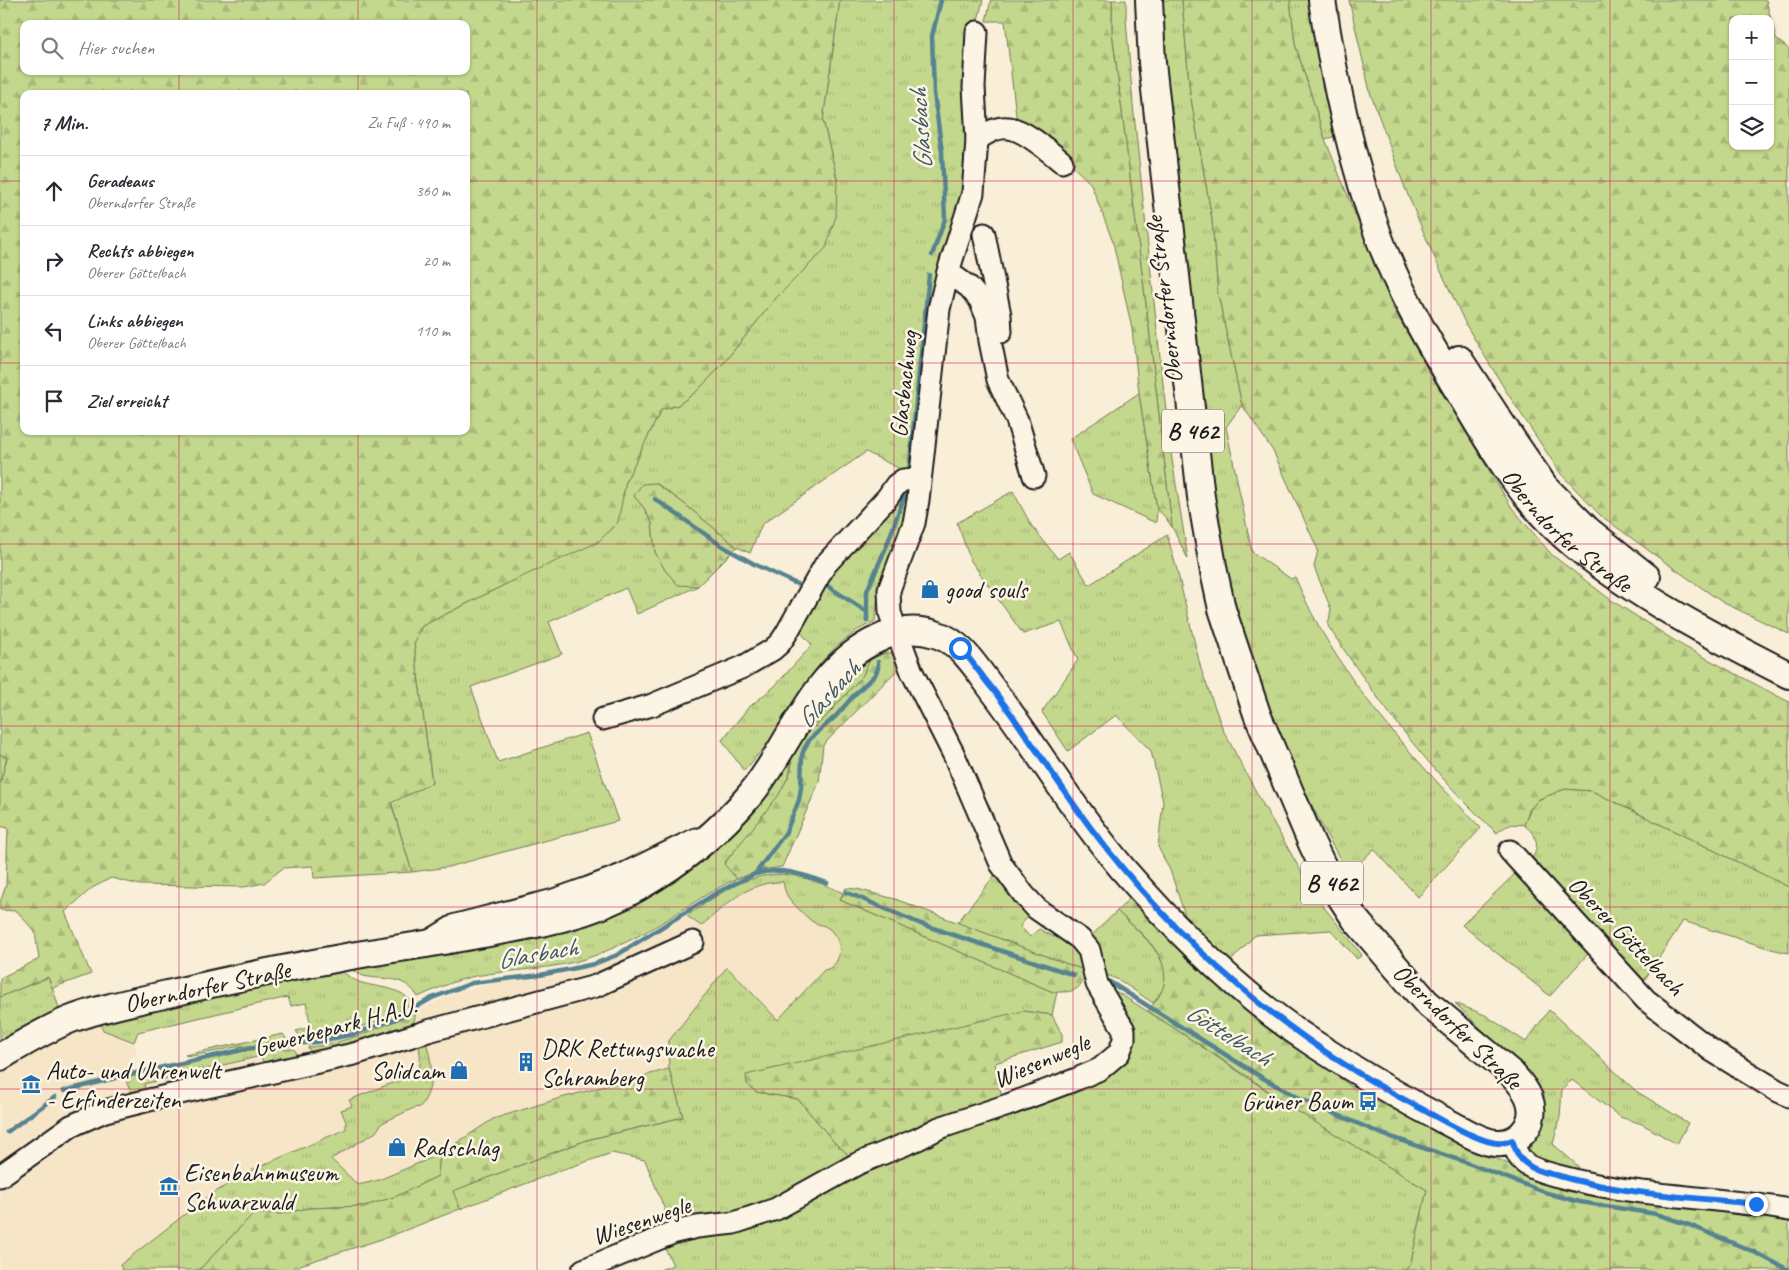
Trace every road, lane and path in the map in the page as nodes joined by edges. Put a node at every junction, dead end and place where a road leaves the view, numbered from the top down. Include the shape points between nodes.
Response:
1 (1135, 0) edge
2 (1149, 0) edge
3 (1322, 0) edge
4 (1337, 0) edge
5 (977, 32) dead end
6 (977, 140) junction
7 (1062, 162) dead end
8 (984, 234) dead end
9 (948, 272) junction
10 (995, 364) junction
11 (1034, 476) dead end
12 (920, 479) junction
13 (897, 632) junction
14 (1789, 658) edge
15 (1789, 675) edge
16 (603, 719) dead end
17 (1312, 844) junction
18 (1510, 851) dead end
19 (692, 942) dead end
20 (0, 1057) edge
21 (1789, 1096) edge
22 (1512, 1140) junction
23 (0, 1176) edge
24 (1789, 1210) edge
25 (583, 1270) edge

1 - 17 main road, Oberndorfer Straße / B 462 via 1146,153 1197,566 1219,649 1266,771 1286,810
2 - 17 main road, Oberndorfer Straße / B 462 via 1152,63 1183,348 1201,497 1214,572 1244,678
3 - 15 main road, Oberndorfer Straße via 1342,112 1381,241 1408,303 1444,367 1483,433 1530,502 1573,544 1635,590 1701,630
4 - 14 main road, Oberndorfer Straße via 1355,102 1394,228 1423,293 1500,423 1545,487 1589,531 1639,572 1710,616
5 - 6 street, Glasbachweg via 974,87
6 - 7 street via 987,133 1008,127 1038,143
6 - 9 street, Glasbachweg via 973,192
8 - 10 street via 1000,315 1002,357
9 - 10 street via 970,287 980,300 988,317
9 - 12 street, Glasbachweg via 939,309
10 - 11 street via 998,380 1024,439
12 - 13 street, Glasbachweg via 914,523 889,590 890,613
12 - 16 street via 903,480 896,485 825,566 786,634 772,650 743,667 652,705
13 - 20 main road, Oberndorfer Straße via 863,646 841,662 800,717 755,788 715,831 636,889 594,909 556,921 328,960 94,1011 50,1029
13 - 22 main road, Oberndorfer Straße via 919,630 933,633 952,642 970,659 1121,866 1200,950 1256,1001 1303,1037 1413,1104 1480,1139 1501,1144
13 - 25 street, Wiesenwegle via 912,672 954,755 1001,864 1038,909 1074,934 1089,950 1097,984 1124,1030 1119,1053 1100,1069 939,1128 857,1164 776,1209 734,1223 675,1232
17 - 22 main road, Oberndorfer Straße / B 462 via 1355,919 1426,1002 1522,1085 1531,1102 1531,1120 1523,1133
18 - 21 street, Oberer Göttelbach via 1646,1000 1711,1050
19 - 23 street, Gewerbepark H.A.U. via 596,986 354,1054 105,1111 71,1126
22 - 24 street via 1521,1160 1530,1167 1566,1178 1612,1188

